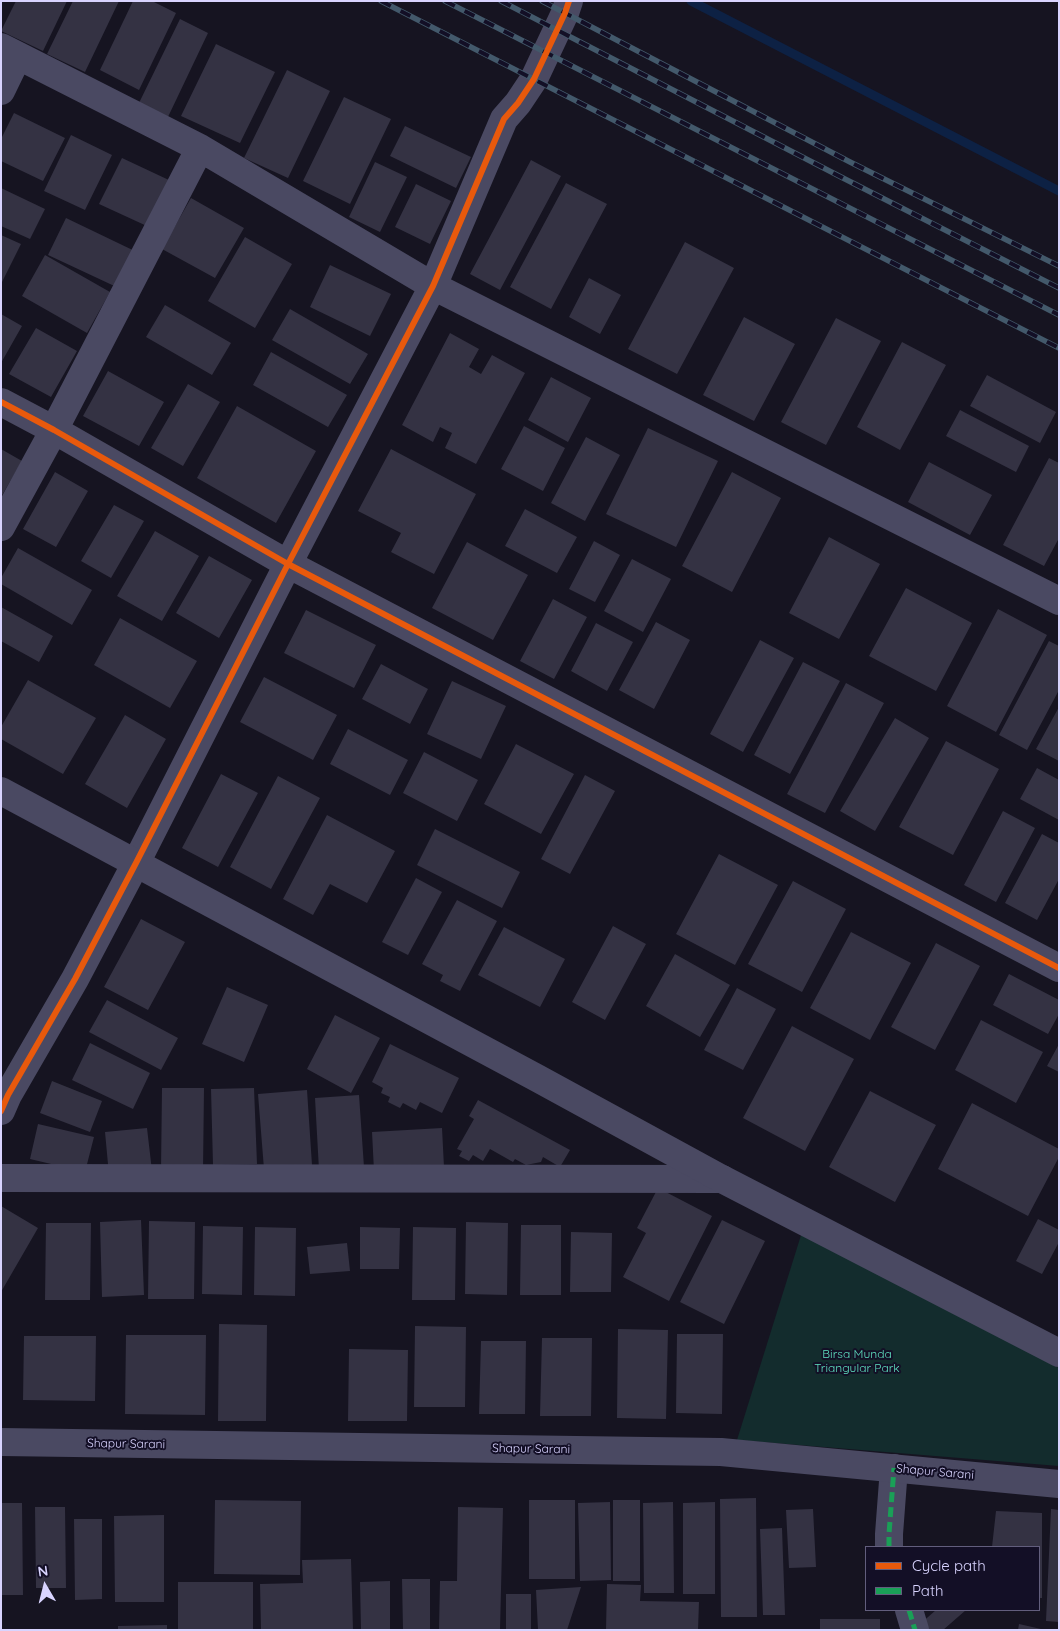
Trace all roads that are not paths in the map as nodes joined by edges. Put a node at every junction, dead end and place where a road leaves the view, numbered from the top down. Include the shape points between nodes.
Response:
1 (568, 1) edge
2 (10, 52) edge
3 (1, 91) edge
4 (200, 148) junction
5 (433, 286) junction
6 (1, 402) edge
7 (54, 430) junction
8 (1, 527) edge
9 (288, 564) junction
10 (1059, 601) edge
11 (1, 791) edge
12 (136, 863) junction
13 (1059, 968) edge
14 (4, 1099) edge
15 (1, 1178) edge
16 (722, 1179) junction
17 (1059, 1353) edge
18 (1, 1442) edge
19 (894, 1468) junction
20 (1059, 1484) edge
21 (889, 1546) edge
22 (909, 1611) edge
23 (915, 1630) edge

1 - 5 street via 534,79 504,119
2 - 3 street
2 - 4 street
4 - 5 street
4 - 7 street
5 - 9 street
5 - 10 street
6 - 7 street
7 - 8 street
7 - 9 street
9 - 12 street
9 - 13 street
11 - 12 street
12 - 14 street via 75,979
12 - 16 street
15 - 16 street
16 - 17 street
18 - 19 street, Shapur Sarani via 721,1452
19 - 20 street, Shapur Sarani
19 - 21 street
22 - 23 street

